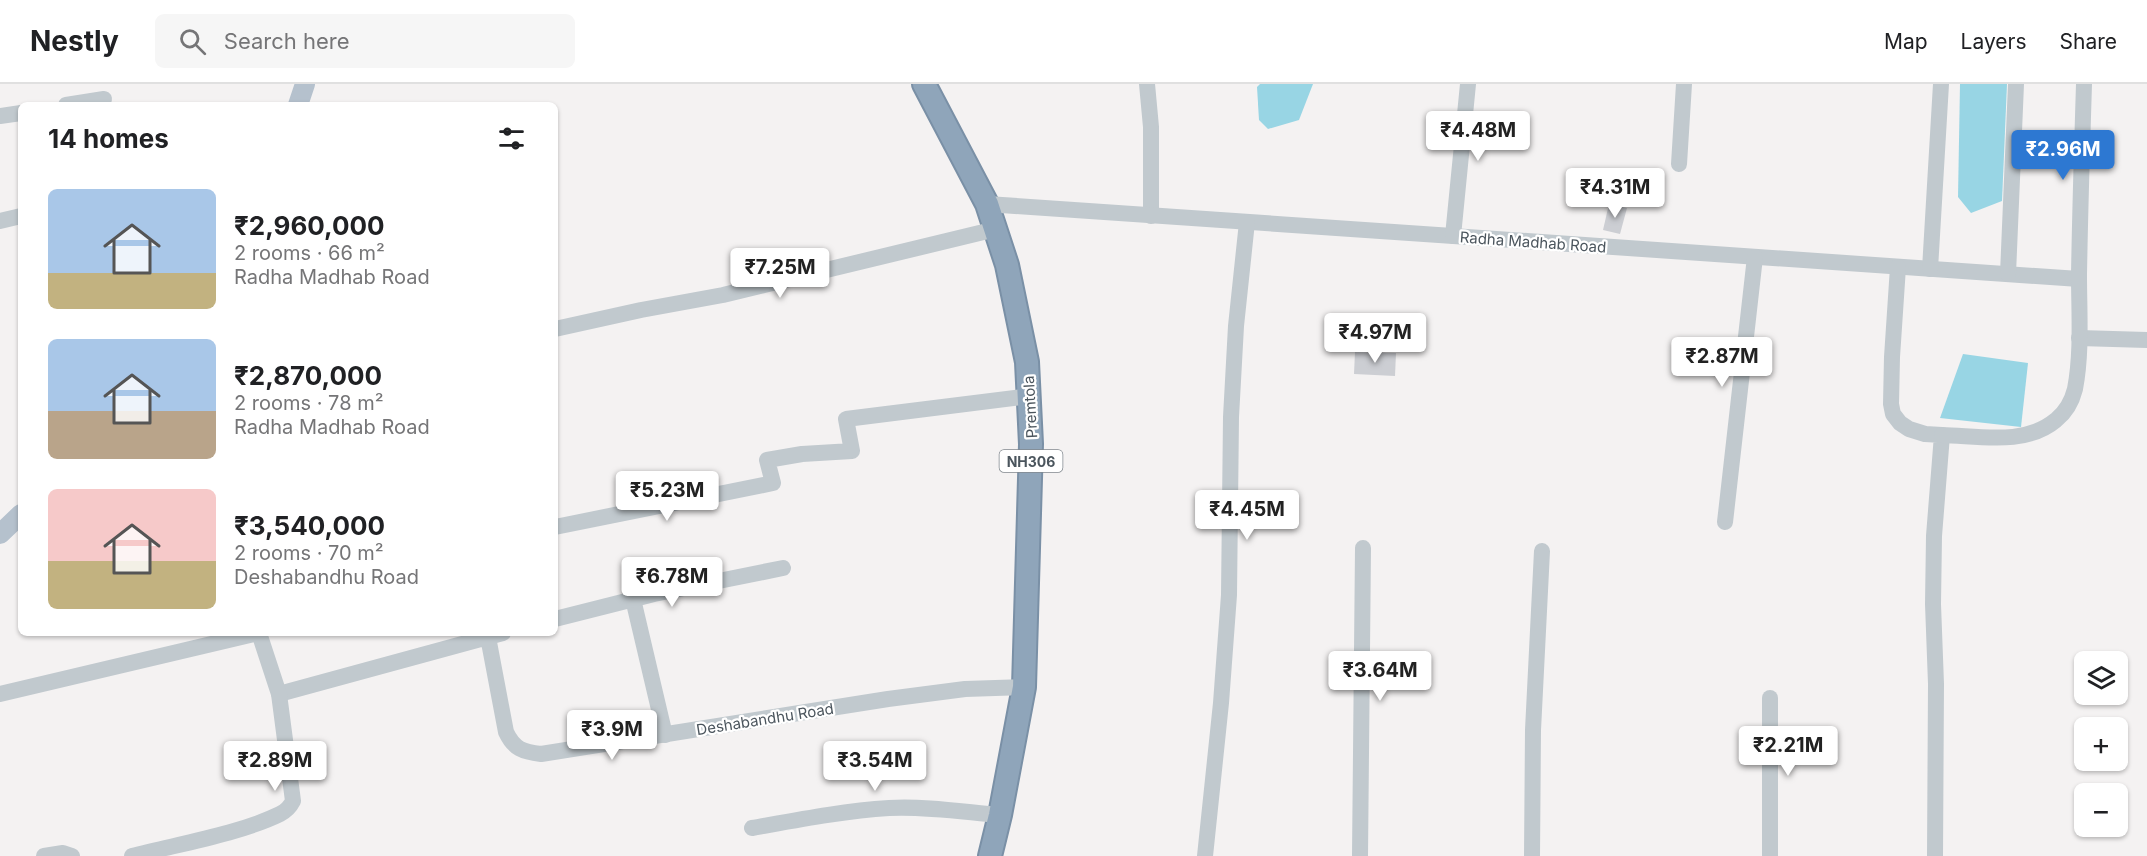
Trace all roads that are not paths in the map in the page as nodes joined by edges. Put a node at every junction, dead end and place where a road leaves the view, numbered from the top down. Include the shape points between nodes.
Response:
1 (305, 84) edge
2 (924, 84) edge
3 (1147, 84) edge
4 (1468, 84) edge
5 (1684, 84) edge
6 (1941, 84) edge
7 (2016, 84) edge
8 (2084, 84) edge
9 (105, 99) dead end
10 (86, 102) edge
11 (299, 102) edge
12 (18, 113) edge
13 (0, 116) edge
14 (1679, 164) dead end
15 (987, 204) junction
16 (1151, 216) junction
17 (18, 217) edge
18 (0, 221) edge
19 (1247, 222) junction
20 (996, 229) junction
21 (1453, 236) junction
22 (1755, 257) junction
23 (1898, 267) junction
24 (1930, 269) junction
25 (2008, 274) junction
26 (2079, 279) junction
27 (558, 328) edge
28 (2079, 338) junction
29 (2147, 340) edge
30 (1030, 396) junction
31 (1942, 435) junction
32 (18, 517) edge
33 (1725, 522) dead end
34 (558, 526) edge
35 (0, 534) edge
36 (1363, 548) dead end
37 (1542, 551) dead end
38 (783, 568) dead end
39 (633, 600) junction
40 (558, 618) edge
41 (245, 636) edge
42 (259, 636) edge
43 (492, 636) edge
44 (496, 636) edge
45 (1024, 687) junction
46 (0, 694) edge
47 (279, 694) junction
48 (1770, 698) dead end
49 (665, 735) junction
50 (1000, 815) junction
51 (752, 828) dead end
52 (44, 856) edge
53 (72, 856) edge
54 (132, 856) edge
55 (990, 856) edge
56 (1205, 856) edge
57 (1360, 856) edge
58 (1532, 856) edge
59 (1770, 856) edge
60 (1935, 856) edge

1 - 11 main road
2 - 15 highway, Premtola / NH306
3 - 16 street
4 - 21 street
5 - 14 street
6 - 24 street
7 - 25 street
8 - 26 street
9 - 10 street
12 - 13 street
15 - 16 street, Radha Madhab Road
15 - 20 highway, Premtola / NH306
16 - 19 street, Radha Madhab Road
17 - 18 street
19 - 21 street, Radha Madhab Road
19 - 56 street via 1231,417 1229,595
20 - 27 street via 723,295
20 - 30 highway, Premtola / NH306 via 1025,351
21 - 22 street, Radha Madhab Road
22 - 23 street, Radha Madhab Road
22 - 33 street
23 - 24 street, Radha Madhab Road
23 - 31 street via 1893,414 1909,429
24 - 25 street, Radha Madhab Road
25 - 26 street, Radha Madhab Road
26 - 28 street
28 - 29 street
28 - 31 street via 2074,390 2068,407 2056,420 2035,434 2015,437
30 - 34 street via 846,419 852,451 767,460 773,483
30 - 45 highway, Premtola / NH306
31 - 60 street via 1934,536
32 - 35 main road
36 - 57 street
37 - 58 street via 1533,730
38 - 39 street
39 - 40 street
39 - 49 street
41 - 46 street
42 - 47 street
43 - 47 street, Deshabandhu Road
44 - 49 street, Deshabandhu Road via 506,732 516,748 541,754
45 - 49 street, Deshabandhu Road via 964,689
45 - 50 highway, Premtola / NH306
47 - 54 street via 292,783 293,801 289,808 246,827
48 - 59 street
50 - 51 street via 891,808
50 - 55 highway, Premtola / NH306
52 - 53 street

